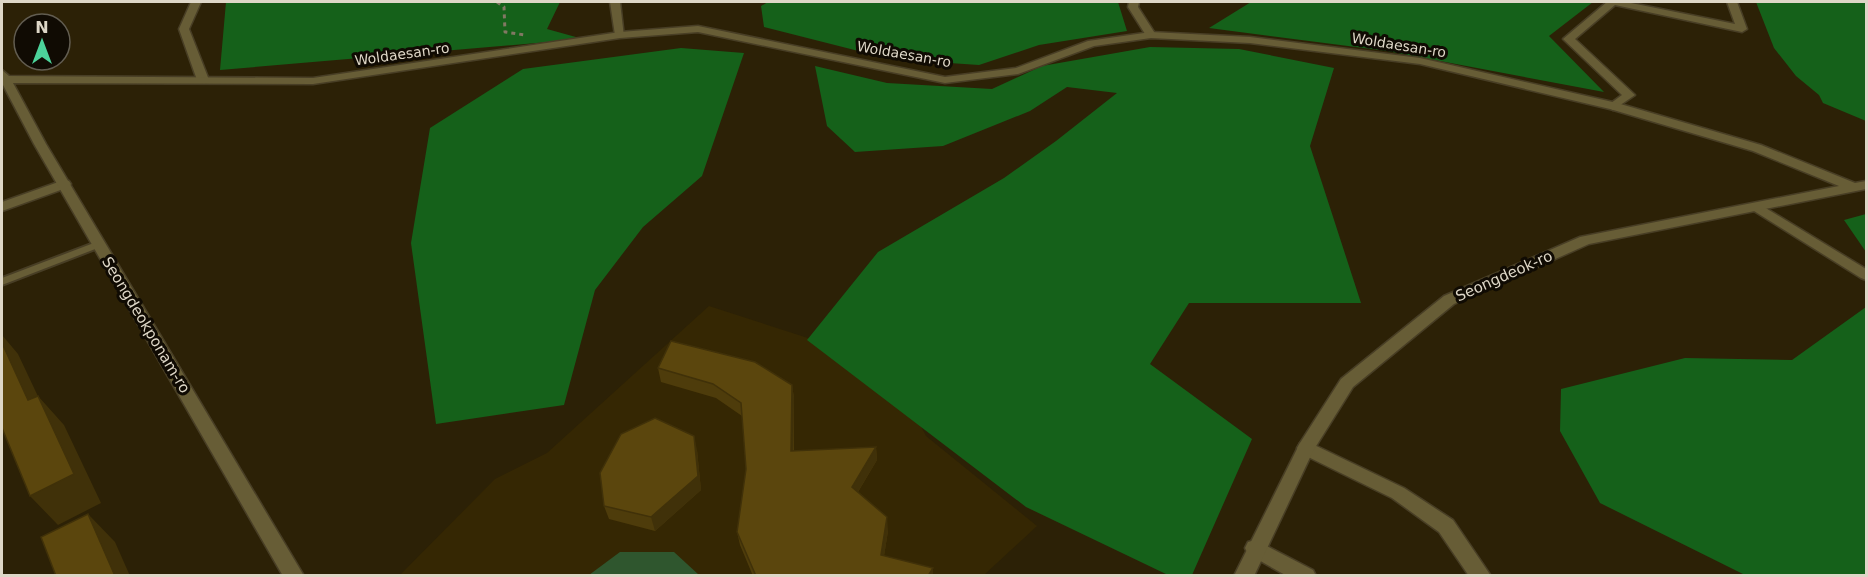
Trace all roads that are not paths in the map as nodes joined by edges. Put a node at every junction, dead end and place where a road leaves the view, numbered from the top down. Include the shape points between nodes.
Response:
1 (196, 2) edge
2 (615, 2) edge
3 (1134, 2) edge
4 (1613, 2) edge
5 (1732, 2) edge
6 (1151, 34) junction
7 (620, 35) junction
8 (2, 77) edge
9 (203, 80) junction
10 (1613, 106) junction
11 (63, 184) junction
12 (1860, 186) edge
13 (2, 207) edge
14 (1759, 208) junction
15 (99, 244) junction
16 (1866, 275) edge
17 (2, 282) edge
18 (1306, 448) junction
19 (1255, 548) junction
20 (294, 576) edge
21 (1244, 576) edge
22 (1306, 576) edge
23 (1481, 576) edge

1 - 9 street via 184,29
2 - 7 street
3 - 6 street via 1133,7
4 - 5 street via 1742,28
4 - 10 street via 1568,39 1629,95
6 - 7 street, Woldaesan-ro via 1092,43 1018,71 945,80 698,29
6 - 10 street, Woldaesan-ro via 1250,40 1420,61
7 - 9 street, Woldaesan-ro via 313,81
8 - 9 street, Woldaesan-ro
8 - 11 street, Seongdeokponam-ro
10 - 12 street, Woldaesan-ro via 1757,148
11 - 13 street
11 - 15 street, Seongdeokponam-ro
12 - 14 street, Seongdeok-ro
14 - 16 street
14 - 18 street, Seongdeok-ro via 1585,240 1449,300 1347,383
15 - 17 lane
15 - 20 street, Seongdeokponam-ro
18 - 19 street, Seongdeok-ro
18 - 23 street via 1398,493 1446,526
19 - 21 street, Seongdeok-ro
19 - 22 street

